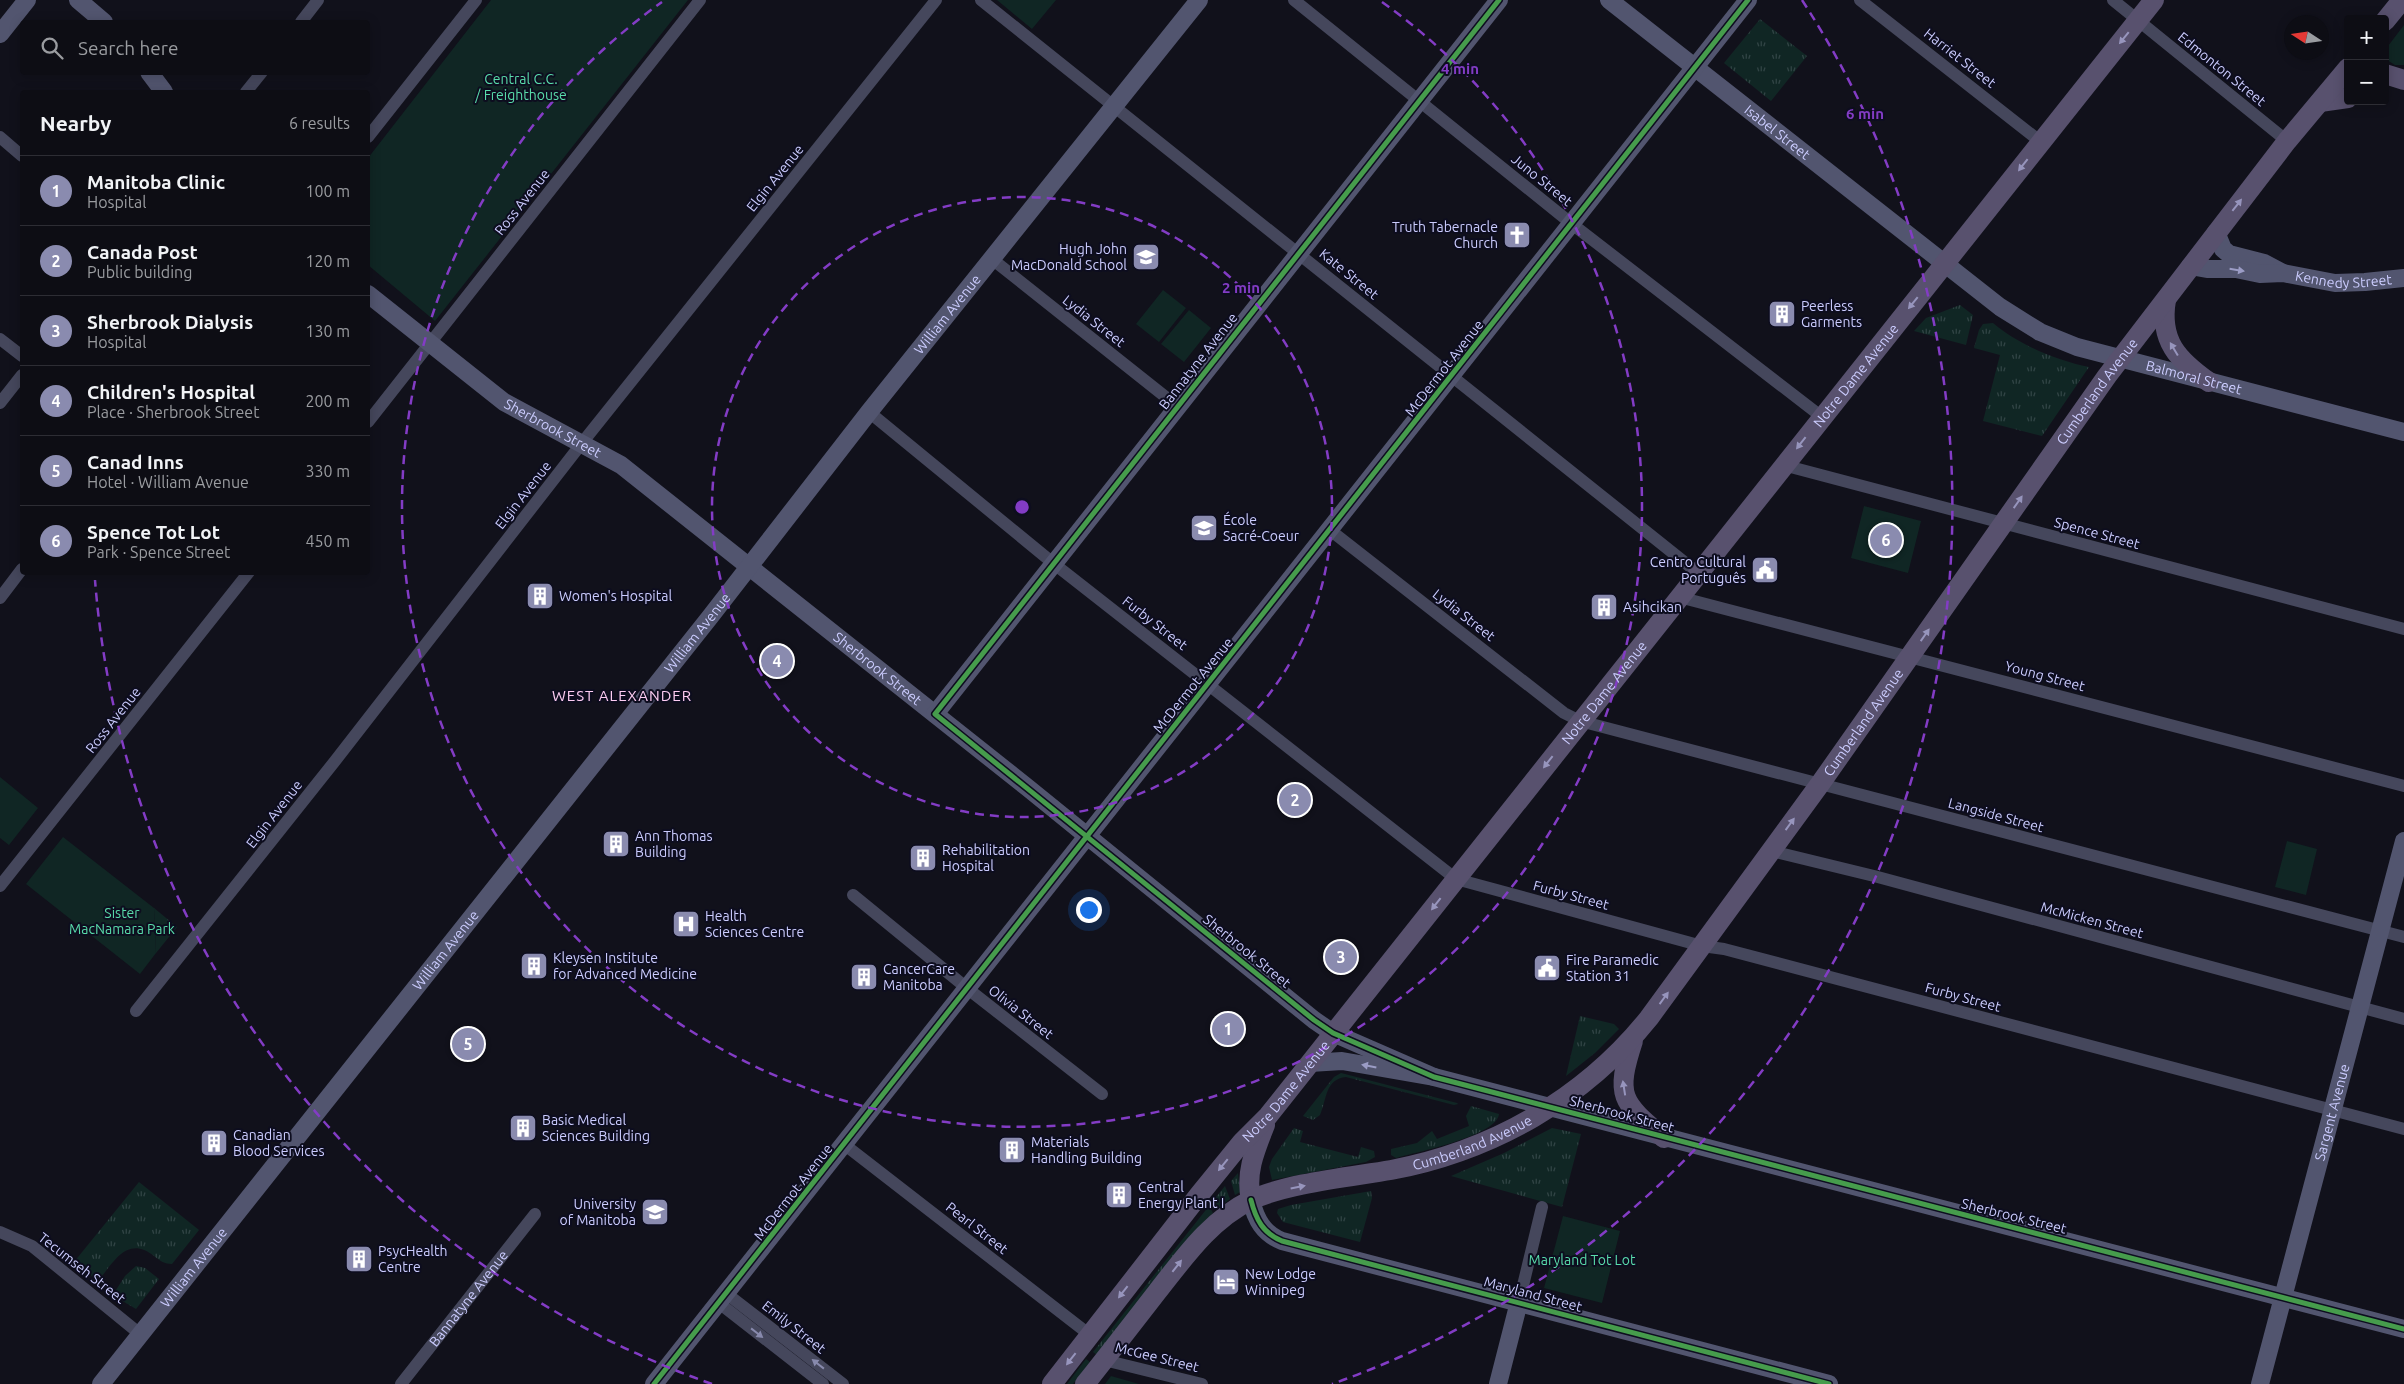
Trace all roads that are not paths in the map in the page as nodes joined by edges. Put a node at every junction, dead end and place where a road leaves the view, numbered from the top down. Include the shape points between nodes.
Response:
1 (27, 0) edge
2 (78, 0) edge
3 (318, 0) edge
4 (476, 0) edge
5 (700, 0) edge
6 (936, 0) edge
7 (981, 0) edge
8 (1199, 0) edge
9 (1294, 0) edge
10 (1499, 0) edge
11 (1609, 0) edge
12 (1748, 0) edge
13 (1860, 0) edge
14 (2113, 0) edge
15 (2154, 0) edge
16 (2402, 0) edge
17 (2389, 16) edge
18 (102, 20) edge
19 (302, 20) edge
20 (2139, 20) junction
21 (0, 34) edge
22 (1694, 68) junction
23 (2344, 73) edge
24 (151, 75) edge
25 (260, 75) edge
26 (2389, 75) edge
27 (2404, 80) edge
28 (2404, 86) edge
29 (162, 90) edge
30 (248, 90) edge
31 (2389, 91) edge
32 (2344, 99) edge
33 (1419, 102) junction
34 (2320, 102) junction
35 (1114, 106) junction
36 (370, 134) edge
37 (0, 138) edge
38 (2287, 141) junction
39 (2041, 142) junction
40 (20, 154) edge
41 (1572, 224) junction
42 (2216, 232) junction
43 (1298, 252) junction
44 (992, 259) junction
45 (1944, 265) junction
46 (2190, 266) junction
47 (2283, 273) junction
48 (2404, 278) edge
49 (370, 296) edge
50 (2166, 300) junction
51 (0, 339) edge
52 (430, 344) junction
53 (20, 354) edge
54 (2120, 358) junction
55 (1452, 376) junction
56 (20, 378) edge
57 (2210, 382) junction
58 (0, 403) edge
59 (1177, 406) junction
60 (869, 412) junction
61 (1822, 417) junction
62 (370, 419) edge
63 (2404, 432) edge
64 (582, 444) junction
65 (1783, 465) junction
66 (2003, 524) junction
67 (1330, 530) junction
68 (1053, 563) junction
69 (750, 566) junction
70 (20, 573) edge
71 (1698, 573) junction
72 (247, 575) edge
73 (1679, 597) junction
74 (0, 598) edge
75 (2404, 629) edge
76 (1909, 657) junction
77 (1209, 683) junction
78 (935, 714) junction
79 (1580, 721) junction
80 (1820, 784) junction
81 (2404, 786) edge
82 (1087, 836) junction
83 (2404, 841) edge
84 (1771, 851) junction
85 (1456, 879) junction
86 (0, 886) edge
87 (853, 895) dead end
88 (2380, 930) junction
89 (2404, 937) edge
90 (1702, 946) junction
91 (968, 989) junction
92 (2359, 1008) junction
93 (136, 1011) dead end
94 (2404, 1019) edge
95 (1333, 1033) junction
96 (1634, 1037) junction
97 (1310, 1063) junction
98 (1434, 1077) junction
99 (1102, 1094) dead end
100 (1550, 1107) junction
101 (2331, 1110) junction
102 (1268, 1116) junction
103 (2404, 1129) edge
104 (1664, 1138) junction
105 (845, 1145) junction
106 (1251, 1200) junction
107 (1542, 1207) dead end
108 (535, 1214) dead end
109 (0, 1232) edge
110 (2283, 1297) junction
111 (723, 1298) junction
112 (1519, 1302) junction
113 (2404, 1329) edge
114 (140, 1334) junction
115 (1090, 1335) junction
116 (1104, 1360) junction
117 (101, 1384) edge
118 (401, 1384) edge
119 (654, 1384) edge
120 (823, 1384) edge
121 (843, 1384) edge
122 (1052, 1384) edge
123 (1085, 1384) edge
124 (1202, 1384) edge
125 (1498, 1384) edge
126 (1829, 1384) edge
127 (2260, 1384) edge

1 - 21 main road
2 - 18 main road
3 - 19 street
4 - 36 street
5 - 52 street, Ross Avenue
6 - 64 street, Elgin Avenue
7 - 35 street, Kate Street
8 - 35 main road, William Avenue
9 - 33 street, Juno Street
10 - 33 main road, Bannatyne Avenue
11 - 22 main road, Isabel Street
12 - 22 main road, McDermot Avenue
13 - 39 street, Harriet Street
14 - 20 street, Edmonton Street
15 - 20 main road, Notre Dame Avenue
16 - 17 main road
20 - 38 street, Edmonton Street
20 -> 39 main road, Notre Dame Avenue
22 - 41 main road, McDermot Avenue
22 - 45 main road, Isabel Street
23 - 34 main road, Cumberland Avenue
24 - 29 main road
25 - 30 street
26 - 27 main road
28 - 31 main road
32 - 34 main road
33 - 41 street, Juno Street
33 - 43 main road, Bannatyne Avenue
34 - 38 main road, Cumberland Avenue
35 - 43 street, Kate Street
35 - 44 main road, William Avenue
37 - 40 street
42 -> 38 main road, Cumberland Avenue
39 -> 45 main road, Notre Dame Avenue
41 - 55 main road, McDermot Avenue
41 - 61 street, Juno Street
42 - 46 main road, Cumberland Avenue
42 - 47 main road, Kennedy Street via 2223,249 2229,254 2264,263
43 - 55 street, Kate Street
43 - 59 main road, Bannatyne Avenue
44 - 59 street, Lydia Street
44 - 60 main road, William Avenue
45 - 54 main road, Balmoral Street via 2033,328 2077,347
45 -> 61 main road, Notre Dame Avenue
46 -> 47 main road, Kennedy Street via 2260,274
46 - 50 main road, Cumberland Avenue
47 - 48 main road, Kennedy Street via 2348,283
49 - 52 main road, Sherbrook Street
50 - 54 main road, Cumberland Avenue
57 -> 50 main road via 2188,367 2170,343 2165,321
51 - 53 street
52 - 62 street, Ross Avenue
52 - 64 main road, Sherbrook Street via 512,407
54 - 57 main road, Balmoral Street
66 -> 54 main road, Cumberland Avenue
55 - 67 main road, McDermot Avenue
55 - 71 street, Kate Street
56 - 58 street
57 - 63 main road, Balmoral Street
59 - 68 main road, Bannatyne Avenue
60 - 68 street, Furby Street
60 - 69 main road, William Avenue
61 -> 65 main road, Notre Dame Avenue
64 - 69 main road, Sherbrook Street via 620,465
64 - 93 street, Elgin Avenue
65 - 66 street, Spence Street
65 - 71 main road, Notre Dame Avenue
66 - 75 street, Spence Street
76 -> 66 main road, Cumberland Avenue
67 - 77 main road, McDermot Avenue
67 - 79 street, Lydia Street via 1564,713
68 - 77 street, Furby Street
68 - 78 main road, Bannatyne Avenue
69 - 78 main road, Sherbrook Street
69 - 114 main road, William Avenue
70 - 74 street
71 - 73 main road, Notre Dame Avenue
72 - 86 street, Ross Avenue
73 - 76 street, Young Street
73 - 79 main road, Notre Dame Avenue
76 - 80 main road, Cumberland Avenue
76 - 81 street, Young Street
77 - 82 main road, McDermot Avenue
77 - 85 street, Furby Street
78 - 82 main road, Sherbrook Street
79 - 80 street, Langside Street
79 -> 85 main road, Notre Dame Avenue
84 -> 80 main road, Cumberland Avenue
80 - 88 street, Langside Street
82 - 91 main road, McDermot Avenue
82 - 95 main road, Sherbrook Street
83 - 88 main road, Sargent Avenue
84 - 90 main road, Cumberland Avenue
84 - 92 street, McMicken Street
85 - 90 street, Furby Street
85 -> 95 main road, Notre Dame Avenue
87 - 91 street, Olivia Street
88 - 89 street, Langside Street
88 - 92 main road, Sargent Avenue
96 -> 90 main road, Cumberland Avenue
90 - 101 street, Furby Street via 1724,949
91 - 99 street, Olivia Street
91 - 105 main road, McDermot Avenue
92 - 94 street, McMicken Street
92 - 101 main road, Sargent Avenue
95 - 97 main road, Notre Dame Avenue
95 - 98 main road, Sherbrook Street
96 - 100 main road, Cumberland Avenue via 1597,1073
104 -> 96 main road via 1637,1115 1623,1090 1624,1068
98 -> 97 main road, Sherbrook Street via 1342,1061
97 - 102 main road, Notre Dame Avenue
98 - 100 main road, Sherbrook Street
100 - 104 main road, Sherbrook Street
106 -> 100 main road, Cumberland Avenue via 1291,1188 1447,1157 1498,1136
101 - 103 street, Furby Street
101 - 110 main road, Sargent Avenue
102 - 106 main road via 1250,1164
102 -> 115 main road, Notre Dame Avenue via 1225,1163
104 - 110 main road, Sherbrook Street
105 - 111 main road, McDermot Avenue
105 - 115 street, Pearl Street
106 - 112 main road, Maryland Street via 1260,1224 1272,1237 1282,1241
116 -> 106 main road via 1188,1253 1212,1227
107 - 112 street
108 - 118 street, Bannatyne Avenue
109 - 114 street, Tecumseh Street via 32,1246
110 - 113 main road, Sherbrook Street
110 - 127 main road, Sargent Avenue
111 - 119 main road, McDermot Avenue
111 -> 120 street, Emily Street
121 -> 111 street, Emily Street
112 - 125 main road
112 - 126 main road, Maryland Street
114 - 117 main road, William Avenue
115 -> 122 main road, Notre Dame Avenue
116 - 123 main road
116 - 124 street, McGee Street

